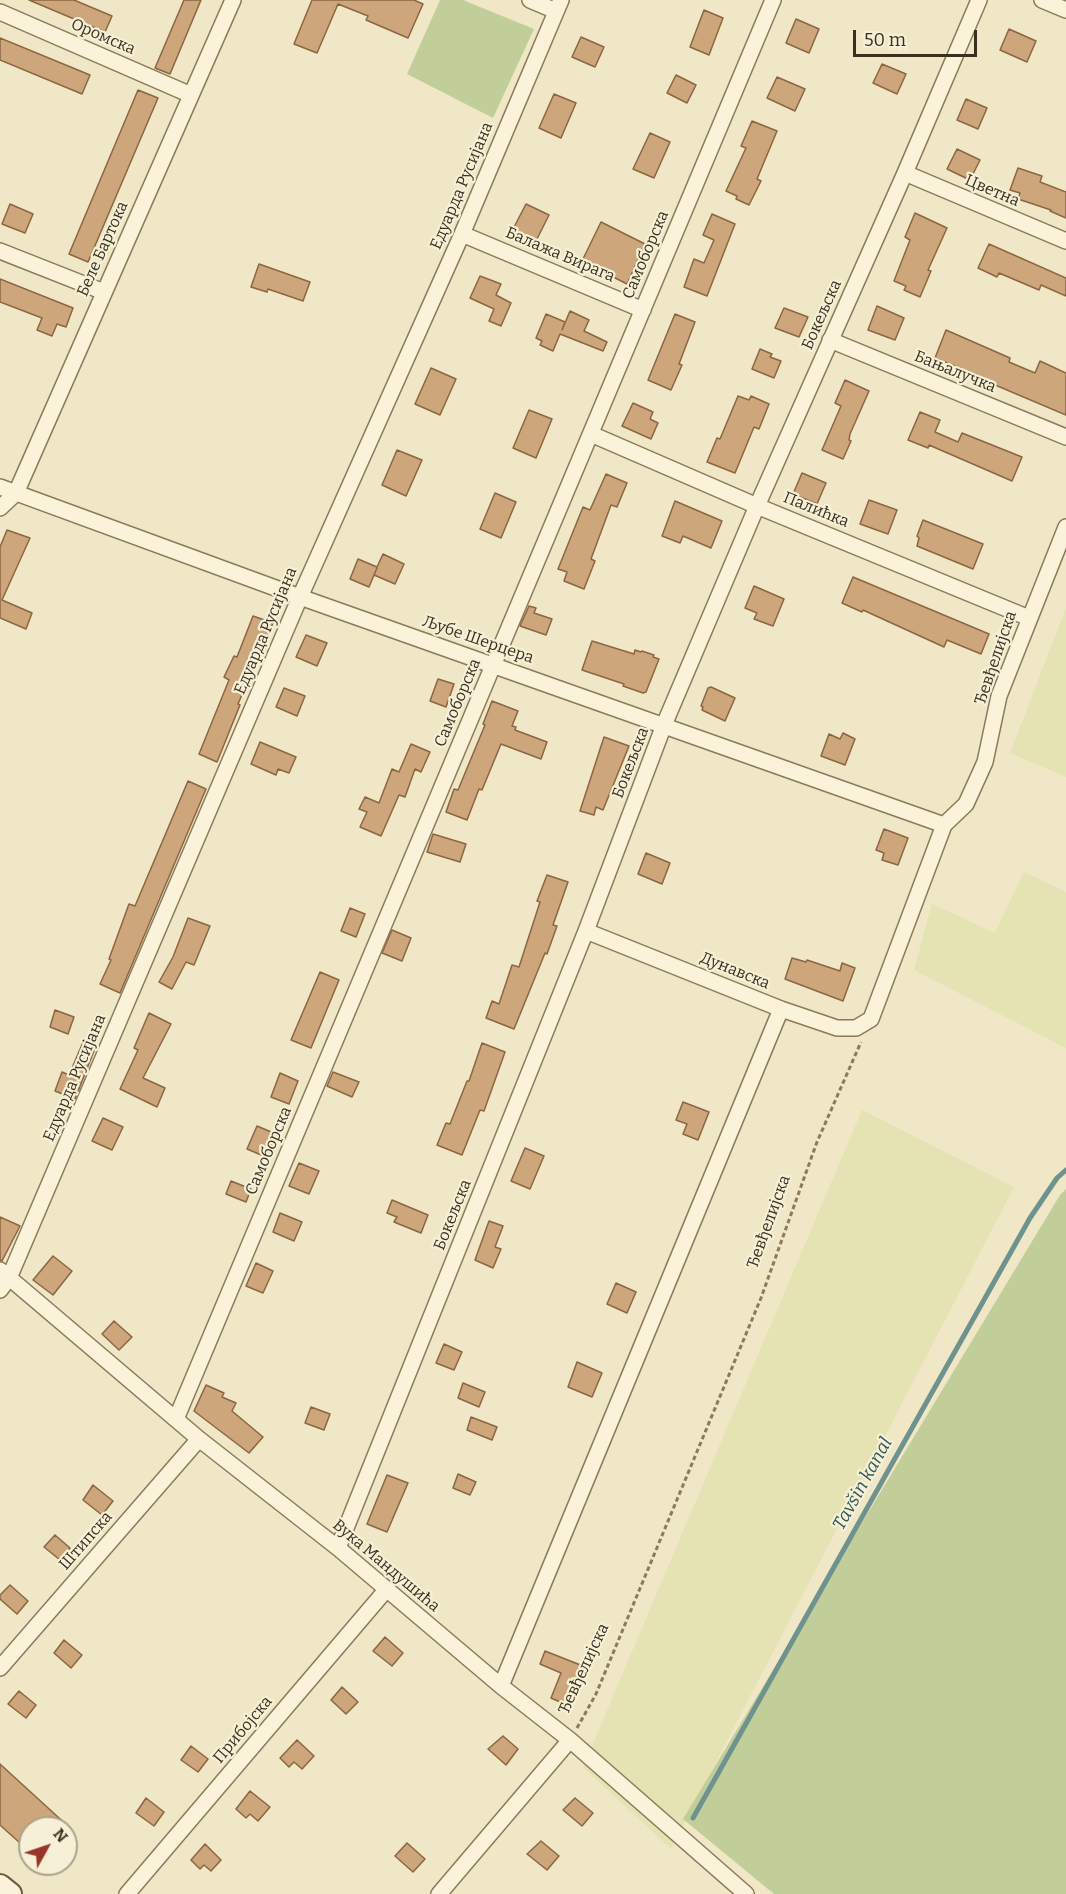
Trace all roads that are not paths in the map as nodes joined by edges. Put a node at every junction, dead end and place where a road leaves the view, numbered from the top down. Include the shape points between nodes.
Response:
1 (233, 0) edge
2 (530, 0) edge
3 (773, 0) edge
4 (979, 0) edge
5 (1042, 0) edge
6 (559, 5) edge
7 (1066, 10) edge
8 (0, 12) edge
9 (191, 95) junction
10 (905, 173) junction
11 (462, 234) junction
12 (1066, 241) edge
13 (0, 250) edge
14 (104, 292) junction
15 (643, 310) junction
16 (830, 340) junction
17 (591, 434) junction
18 (1066, 437) edge
19 (0, 487) edge
20 (16, 493) junction
21 (758, 506) junction
22 (0, 508) edge
23 (1066, 527) edge
24 (300, 597) junction
25 (1029, 618) junction
26 (494, 664) junction
27 (664, 725) junction
28 (944, 825) junction
29 (586, 931) junction
30 (781, 1009) junction
31 (871, 1019) joint
32 (3, 1279) edge
33 (176, 1419) junction
34 (199, 1438) junction
35 (338, 1548) junction
36 (386, 1590) junction
37 (0, 1668) edge
38 (501, 1686) junction
39 (570, 1740) junction
40 (0, 1886) edge
41 (10, 1894) edge
42 (128, 1894) edge
43 (438, 1894) edge
44 (746, 1894) edge

1 - 9 street, Беле Бартока
2 - 6 street
3 - 15 street, Самоборска
4 - 10 street, Бокељска
5 - 7 street
6 - 11 street, Едуарда Русијана
8 - 9 street, Оромска
9 - 14 street, Беле Бартока
10 - 12 street, Цветна
10 - 16 street, Бокељска
11 - 15 street, Балажа Вирага
11 - 24 street, Едуарда Русијана
13 - 14 street
14 - 20 street, Беле Бартока
15 - 17 street, Самоборска
16 - 18 street, Бањалучка
16 - 21 street, Бокељска
17 - 21 street, Палићка
17 - 26 street, Самоборска
19 - 20 street, Љубе Шерцера
20 - 22 street, Беле Бартока
20 - 24 street, Љубе Шерцера
21 - 25 street, Палићка
21 - 27 street, Бокељска
23 - 25 street, Ђевђелијска
24 - 26 street, Љубе Шерцера
24 - 32 street, Едуарда Русијана
25 - 28 street, Ђевђелијска via 999,696 986,762 966,804
26 - 27 street, Љубе Шерцера
26 - 33 street, Самоборска
27 - 28 street, Љубе Шерцера
27 - 29 street, Бокељска
28 - 31 street, Ђевђелијска
29 - 30 street, Дунавска
29 - 35 street, Бокељска
30 - 31 street, Дунавска via 837,1028 856,1028
30 - 38 street
32 - 33 street, Вука Мандушића
33 - 34 street, Вука Мандушића
34 - 35 street, Вука Мандушића
34 - 37 street, Штипска
35 - 36 street, Вука Мандушића
36 - 38 street, Вука Мандушића
36 - 42 street, Прибојска
38 - 39 street, Вука Мандушића
39 - 43 street, Ђевђелијска
39 - 44 street, Вука Мандушића
40 - 41 main road

